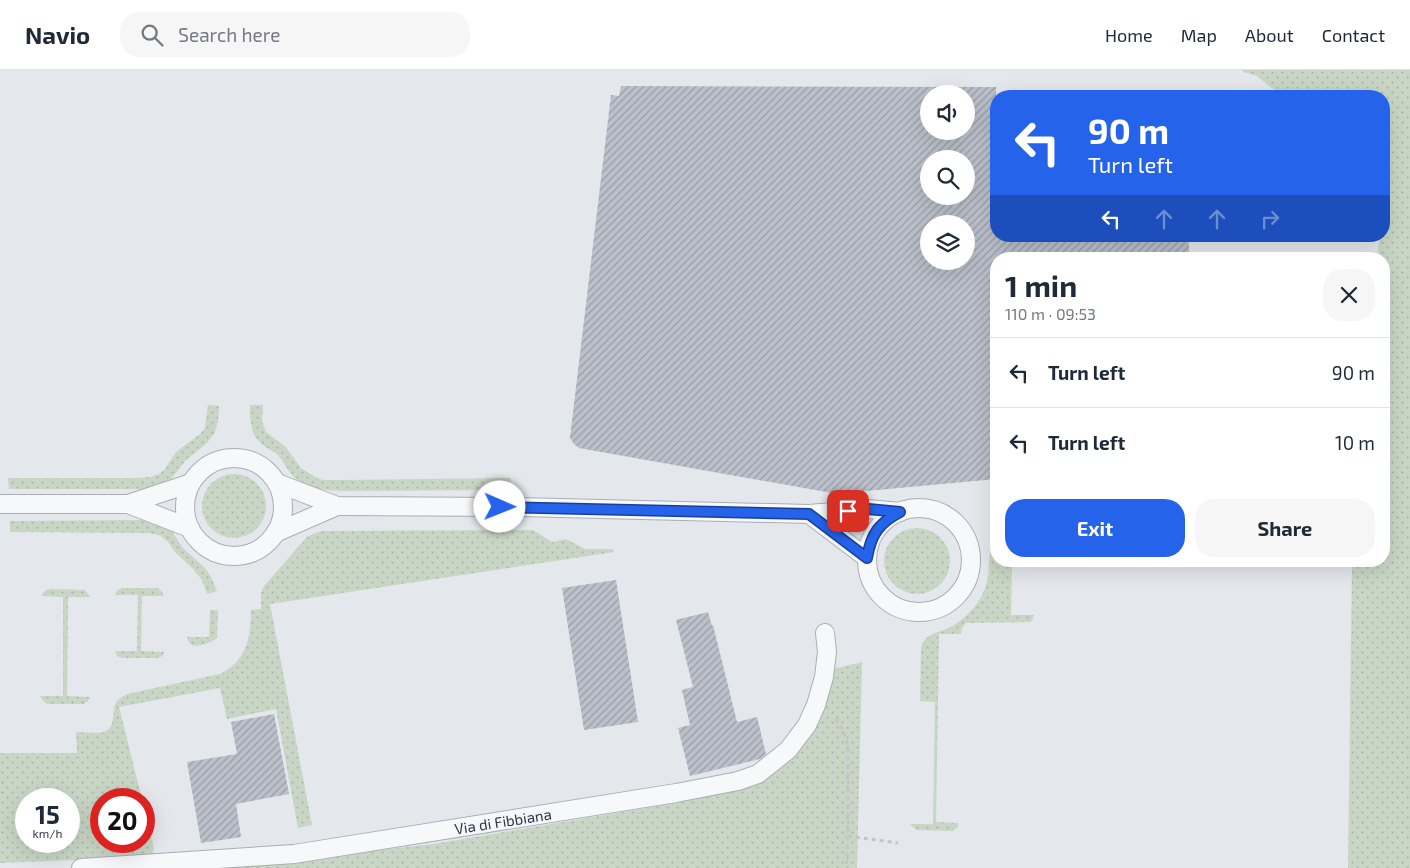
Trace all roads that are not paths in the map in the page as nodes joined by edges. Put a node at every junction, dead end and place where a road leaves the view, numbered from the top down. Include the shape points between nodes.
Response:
1 (191, 483) junction
2 (277, 483) junction
3 (0, 504) edge
4 (128, 504) junction
5 (337, 506) junction
6 (900, 512) junction
7 (809, 514) junction
8 (190, 528) junction
9 (276, 533) junction
10 (867, 558) junction
11 (825, 633) dead end
12 (81, 868) edge

1 - 2 lane via 209,464 234,458 259,464
1 - 4 lane
1 - 8 lane via 185,505
2 - 5 lane
2 - 9 lane via 283,508
3 - 4 lane
4 - 8 lane
5 - 7 lane
5 - 9 lane
6 - 7 lane via 868,509
6 - 10 lane via 886,519 876,530 869,543
6 - 10 lane via 914,508 943,514 964,535 970,549 971,565 958,594 946,605 931,611 900,609 875,588 868,574
7 - 10 lane
8 - 9 lane via 205,546 235,556 256,551
11 - 12 lane, Via di Fibbiana via 824,677 808,726 788,750 758,774 738,781 294,854

